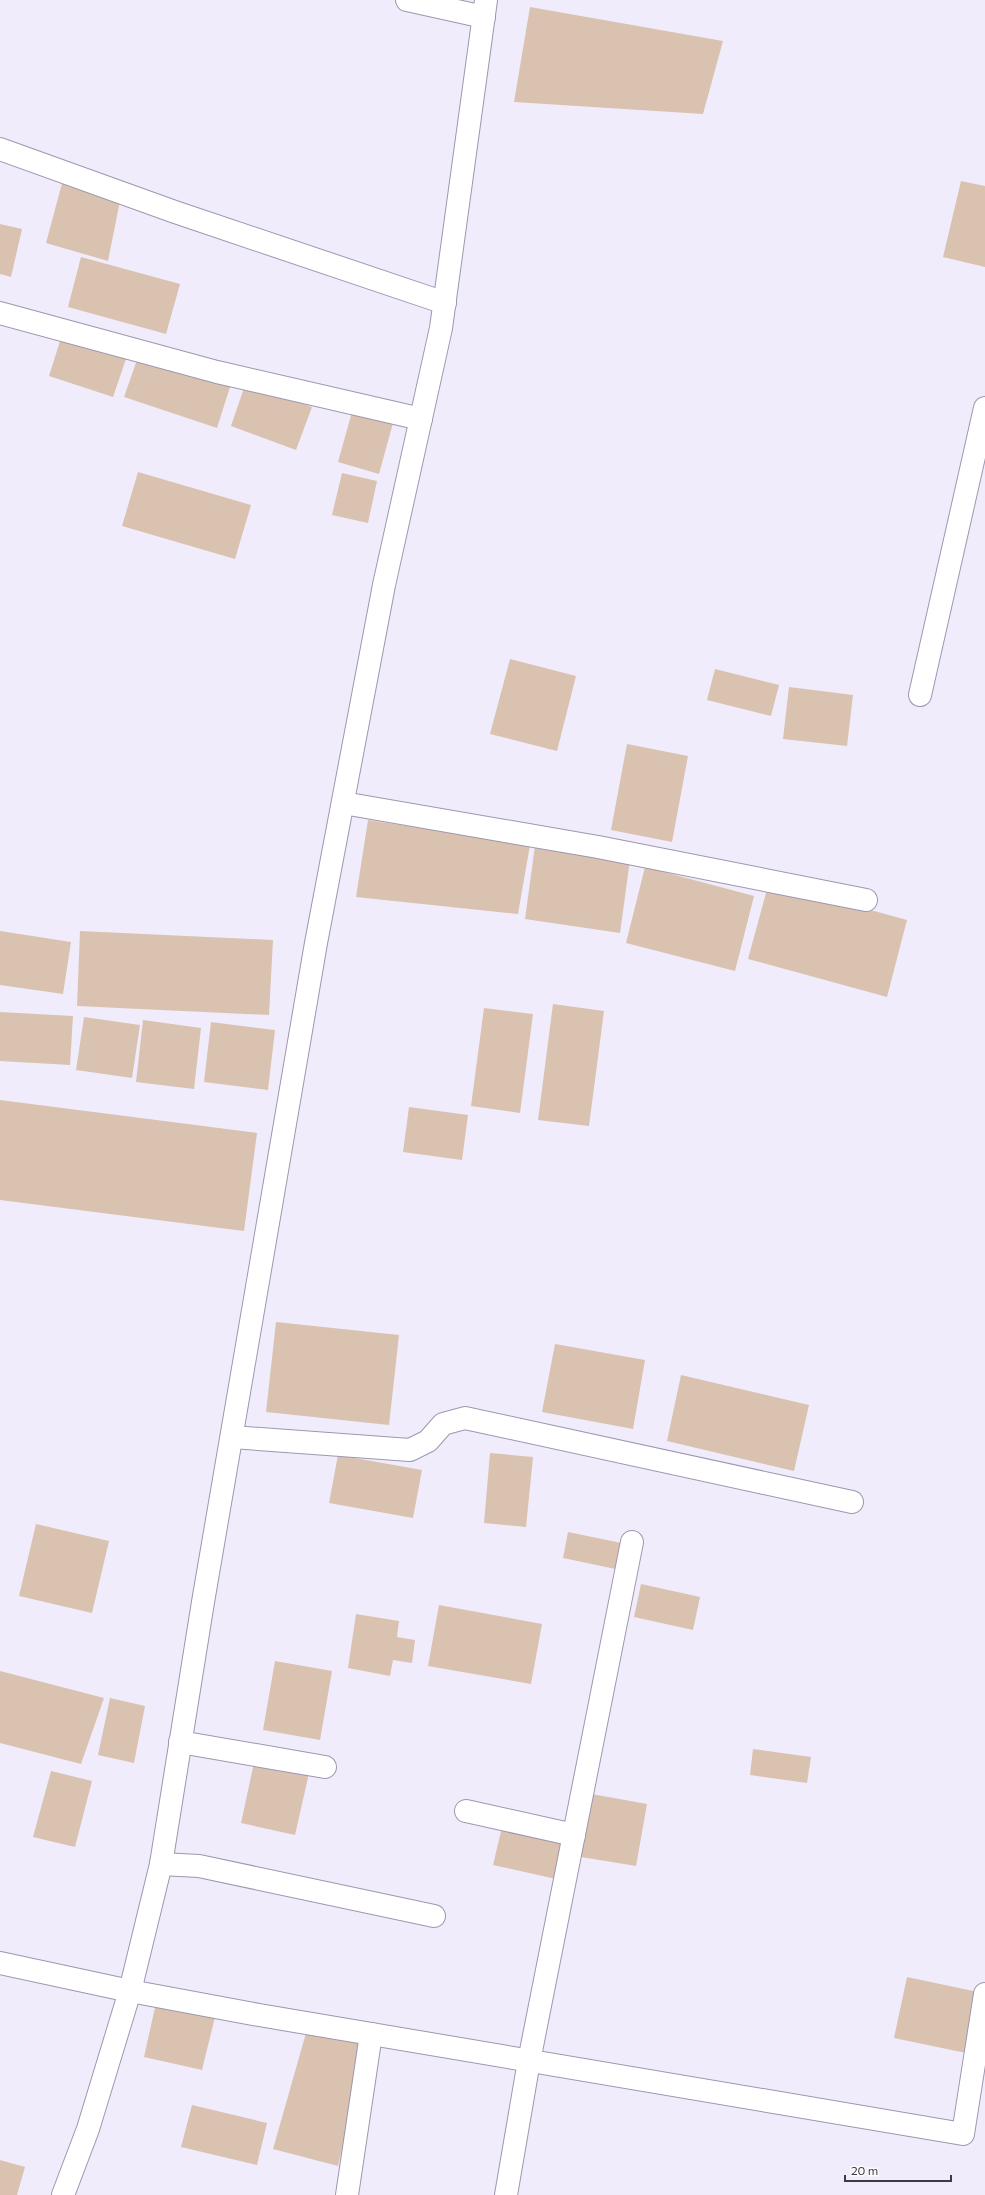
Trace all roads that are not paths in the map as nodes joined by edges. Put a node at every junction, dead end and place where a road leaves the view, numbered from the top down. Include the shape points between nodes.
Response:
1 (407, 0) edge
2 (485, 9) edge
3 (0, 149) edge
4 (445, 303) junction
5 (0, 313) edge
6 (985, 408) edge
7 (421, 419) junction
8 (980, 455) edge
9 (920, 695) dead end
10 (343, 803) junction
11 (866, 900) dead end
12 (232, 1437) junction
13 (852, 1502) dead end
14 (632, 1542) dead end
15 (180, 1742) junction
16 (325, 1767) dead end
17 (466, 1812) dead end
18 (574, 1835) junction
19 (161, 1864) junction
20 (434, 1916) dead end
21 (0, 1963) edge
22 (130, 1991) junction
23 (985, 1994) edge
24 (371, 2034) junction
25 (529, 2061) junction
26 (63, 2195) edge
27 (347, 2195) edge
28 (506, 2195) edge

1 - 2 street
2 - 4 street
3 - 4 street
4 - 7 street
5 - 7 street via 217,372
6 - 8 street
7 - 10 street via 384,585
8 - 9 street
10 - 11 street via 598,847
10 - 12 street via 315,951
12 - 13 street via 410,1450 428,1440 443,1424 465,1418
12 - 15 street
14 - 18 street
15 - 16 street
15 - 19 street
17 - 18 street
18 - 25 street
19 - 20 street via 199,1866
19 - 22 street
21 - 22 street
22 - 24 street
22 - 26 street via 88,2129
23 - 25 street via 964,2134
24 - 25 street
24 - 27 street
25 - 28 street

